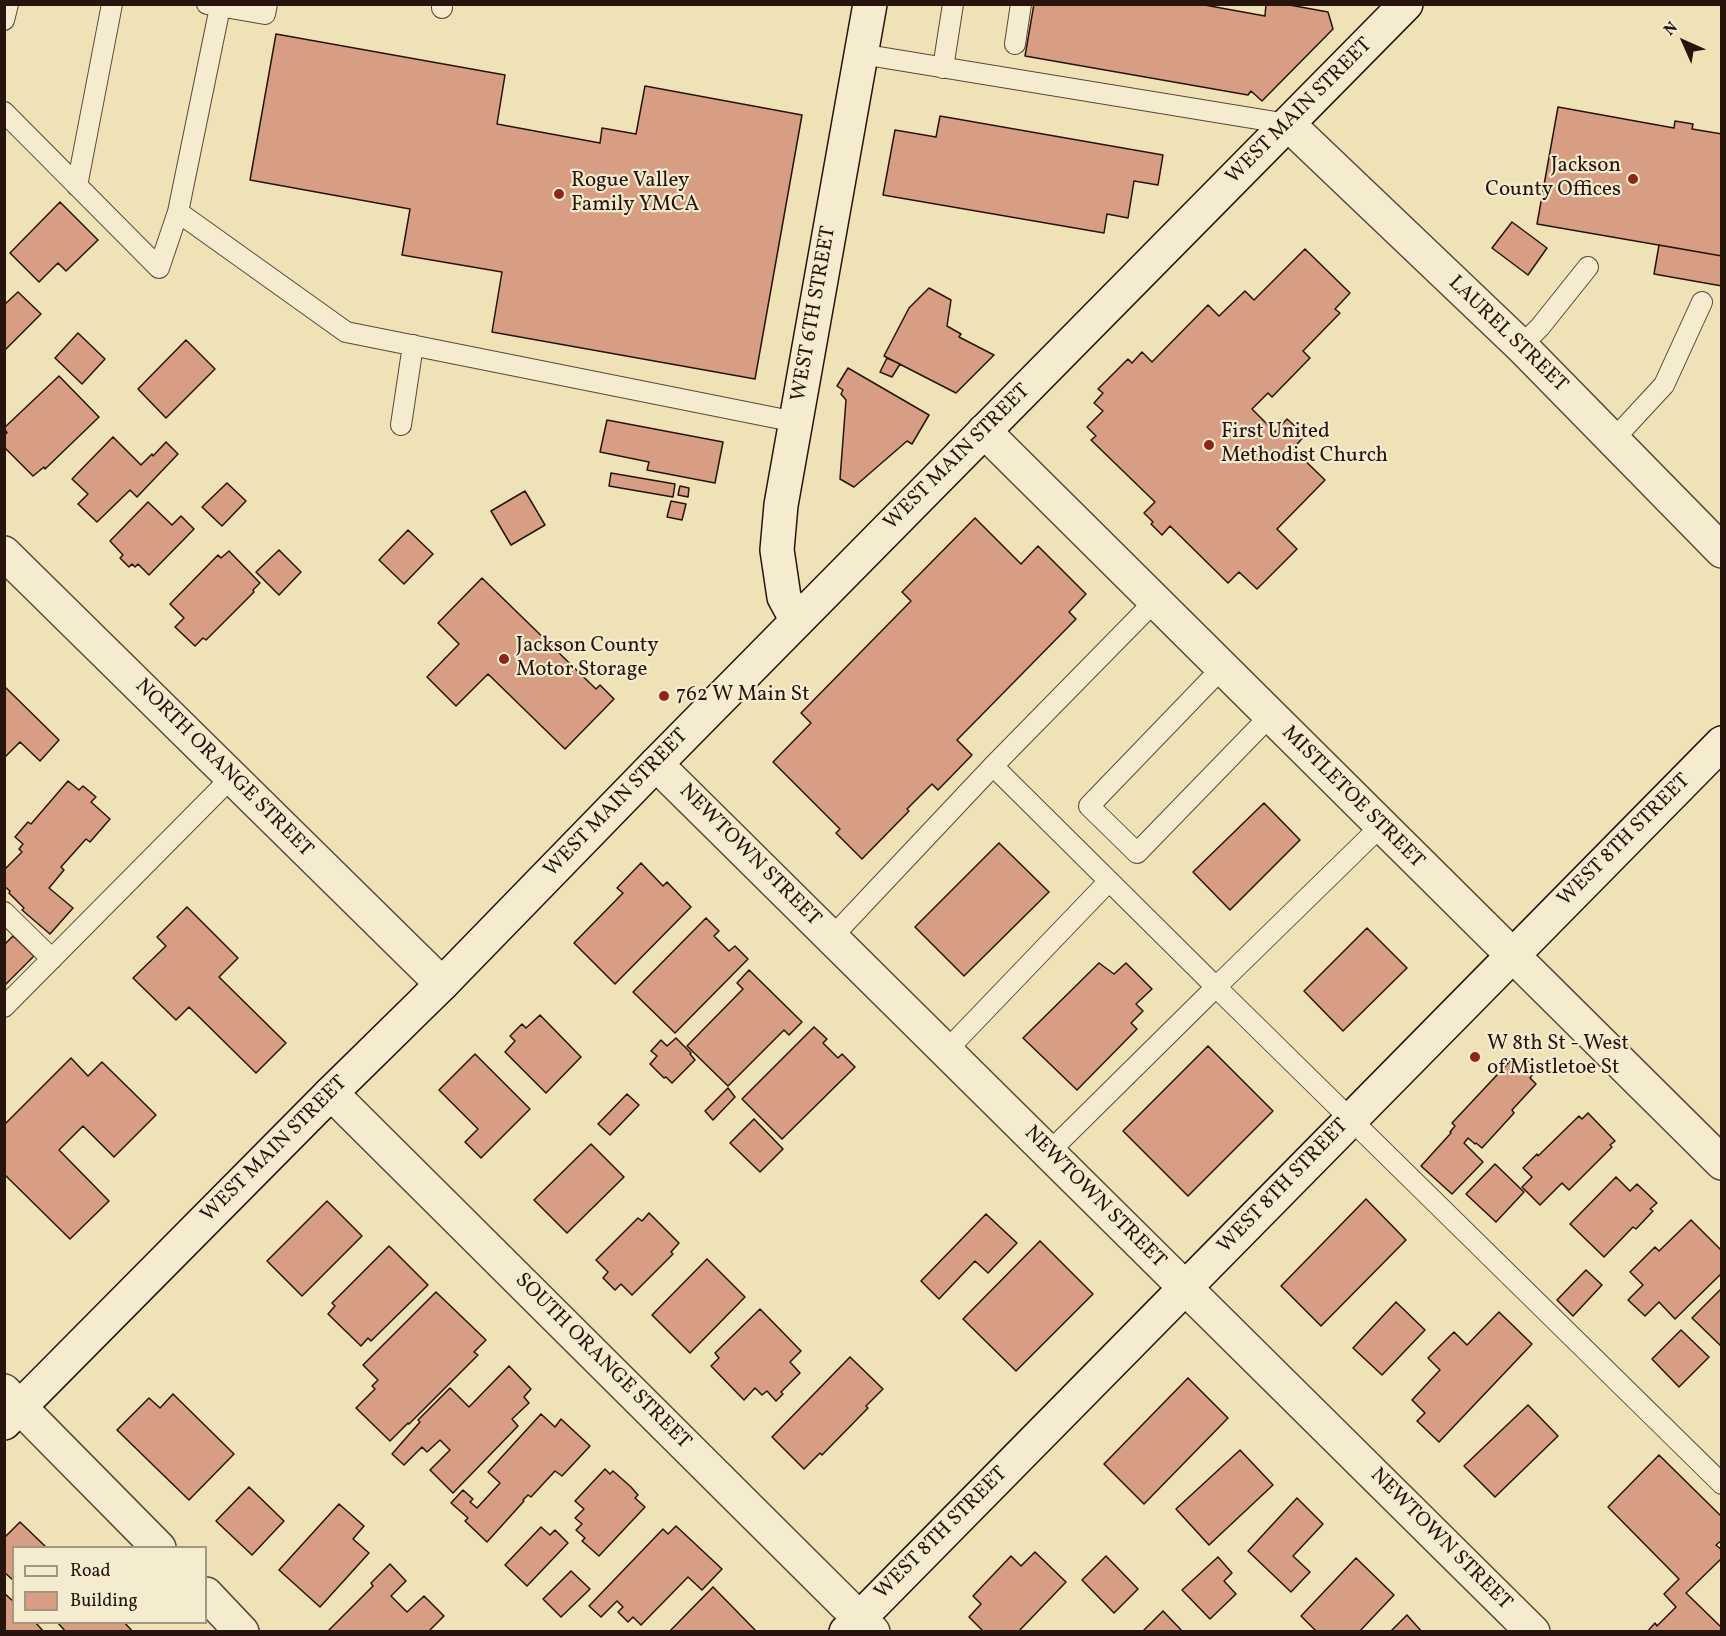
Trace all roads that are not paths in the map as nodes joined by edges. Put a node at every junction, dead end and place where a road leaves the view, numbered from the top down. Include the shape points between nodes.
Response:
1 (8, 4) edge
2 (112, 4) edge
3 (267, 4) edge
4 (870, 4) edge
5 (953, 4) edge
6 (1021, 4) edge
7 (1406, 4) edge
8 (213, 6) edge
9 (4, 20) edge
10 (1015, 44) dead end
11 (861, 54) junction
12 (943, 68) junction
13 (4, 112) edge
14 (1288, 124) junction
15 (77, 186) junction
16 (178, 212) junction
17 (1588, 267) dead end
18 (1701, 302) dead end
19 (413, 345) junction
20 (1521, 346) junction
21 (796, 422) junction
22 (400, 424) dead end
23 (984, 431) junction
24 (1613, 440) junction
25 (1722, 551) edge
26 (4, 553) edge
27 (1155, 602) junction
28 (797, 621) junction
29 (1222, 668) junction
30 (1270, 716) junction
31 (1722, 744) edge
32 (656, 764) junction
33 (993, 766) junction
34 (232, 777) junction
35 (1381, 826) junction
36 (1109, 880) junction
37 (4, 912) edge
38 (831, 938) junction
39 (1511, 956) junction
40 (52, 959) junction
41 (442, 984) junction
42 (1216, 987) junction
43 (4, 1007) edge
44 (946, 1051) junction
45 (331, 1093) junction
46 (1350, 1119) junction
47 (1048, 1153) junction
48 (1722, 1163) edge
49 (1185, 1288) junction
50 (10, 1407) edge
51 (1722, 1484) edge
52 (157, 1546) edge
53 (207, 1595) edge
54 (859, 1627) edge
55 (242, 1632) edge
56 (1533, 1632) edge

1 - 9 lane
2 - 15 lane
3 - 8 lane via 265,14
4 - 11 street, WEST 6TH STREET
5 - 12 lane
6 - 10 lane
7 - 14 street, WEST MAIN STREET
8 - 16 lane
11 - 12 lane
11 - 21 street, WEST 6TH STREET
12 - 14 lane
13 - 15 lane
14 - 20 street, LAUREL STREET
14 - 23 street, WEST MAIN STREET
15 - 16 lane via 159,268
16 - 19 lane via 346,332
17 - 20 lane
18 - 24 lane via 1664,385
19 - 21 lane
19 - 22 lane
20 - 24 street, LAUREL STREET
21 - 28 street, WEST 6TH STREET via 777,550 784,597
23 - 27 street, MISTLETOE STREET
23 - 28 street, WEST MAIN STREET
24 - 25 street, LAUREL STREET
26 - 34 street, NORTH ORANGE STREET
27 - 29 street, MISTLETOE STREET
27 - 33 lane
28 - 32 street, WEST MAIN STREET
29 - 30 street, MISTLETOE STREET
29 - 30 lane via 1089,806 1137,853
30 - 35 street, MISTLETOE STREET
31 - 39 street, WEST 8TH STREET
32 - 38 street, NEWTOWN STREET
32 - 41 street, WEST MAIN STREET
33 - 36 lane
33 - 38 lane
34 - 40 lane
34 - 41 street, NORTH ORANGE STREET
35 - 39 street, MISTLETOE STREET
35 - 42 lane
36 - 42 lane
36 - 44 lane
37 - 40 lane
38 - 44 street, NEWTOWN STREET
39 - 46 street, WEST 8TH STREET
39 - 48 street, MISTLETOE STREET
40 - 43 lane
41 - 45 street, WEST MAIN STREET
42 - 46 lane
42 - 47 lane
44 - 47 street, NEWTOWN STREET
45 - 50 street, WEST MAIN STREET
45 - 54 street, SOUTH ORANGE STREET
46 - 49 street, WEST 8TH STREET
46 - 51 lane
47 - 49 street, NEWTOWN STREET
49 - 54 street, WEST 8TH STREET
49 - 56 street, NEWTOWN STREET
50 - 52 street
53 - 55 street

